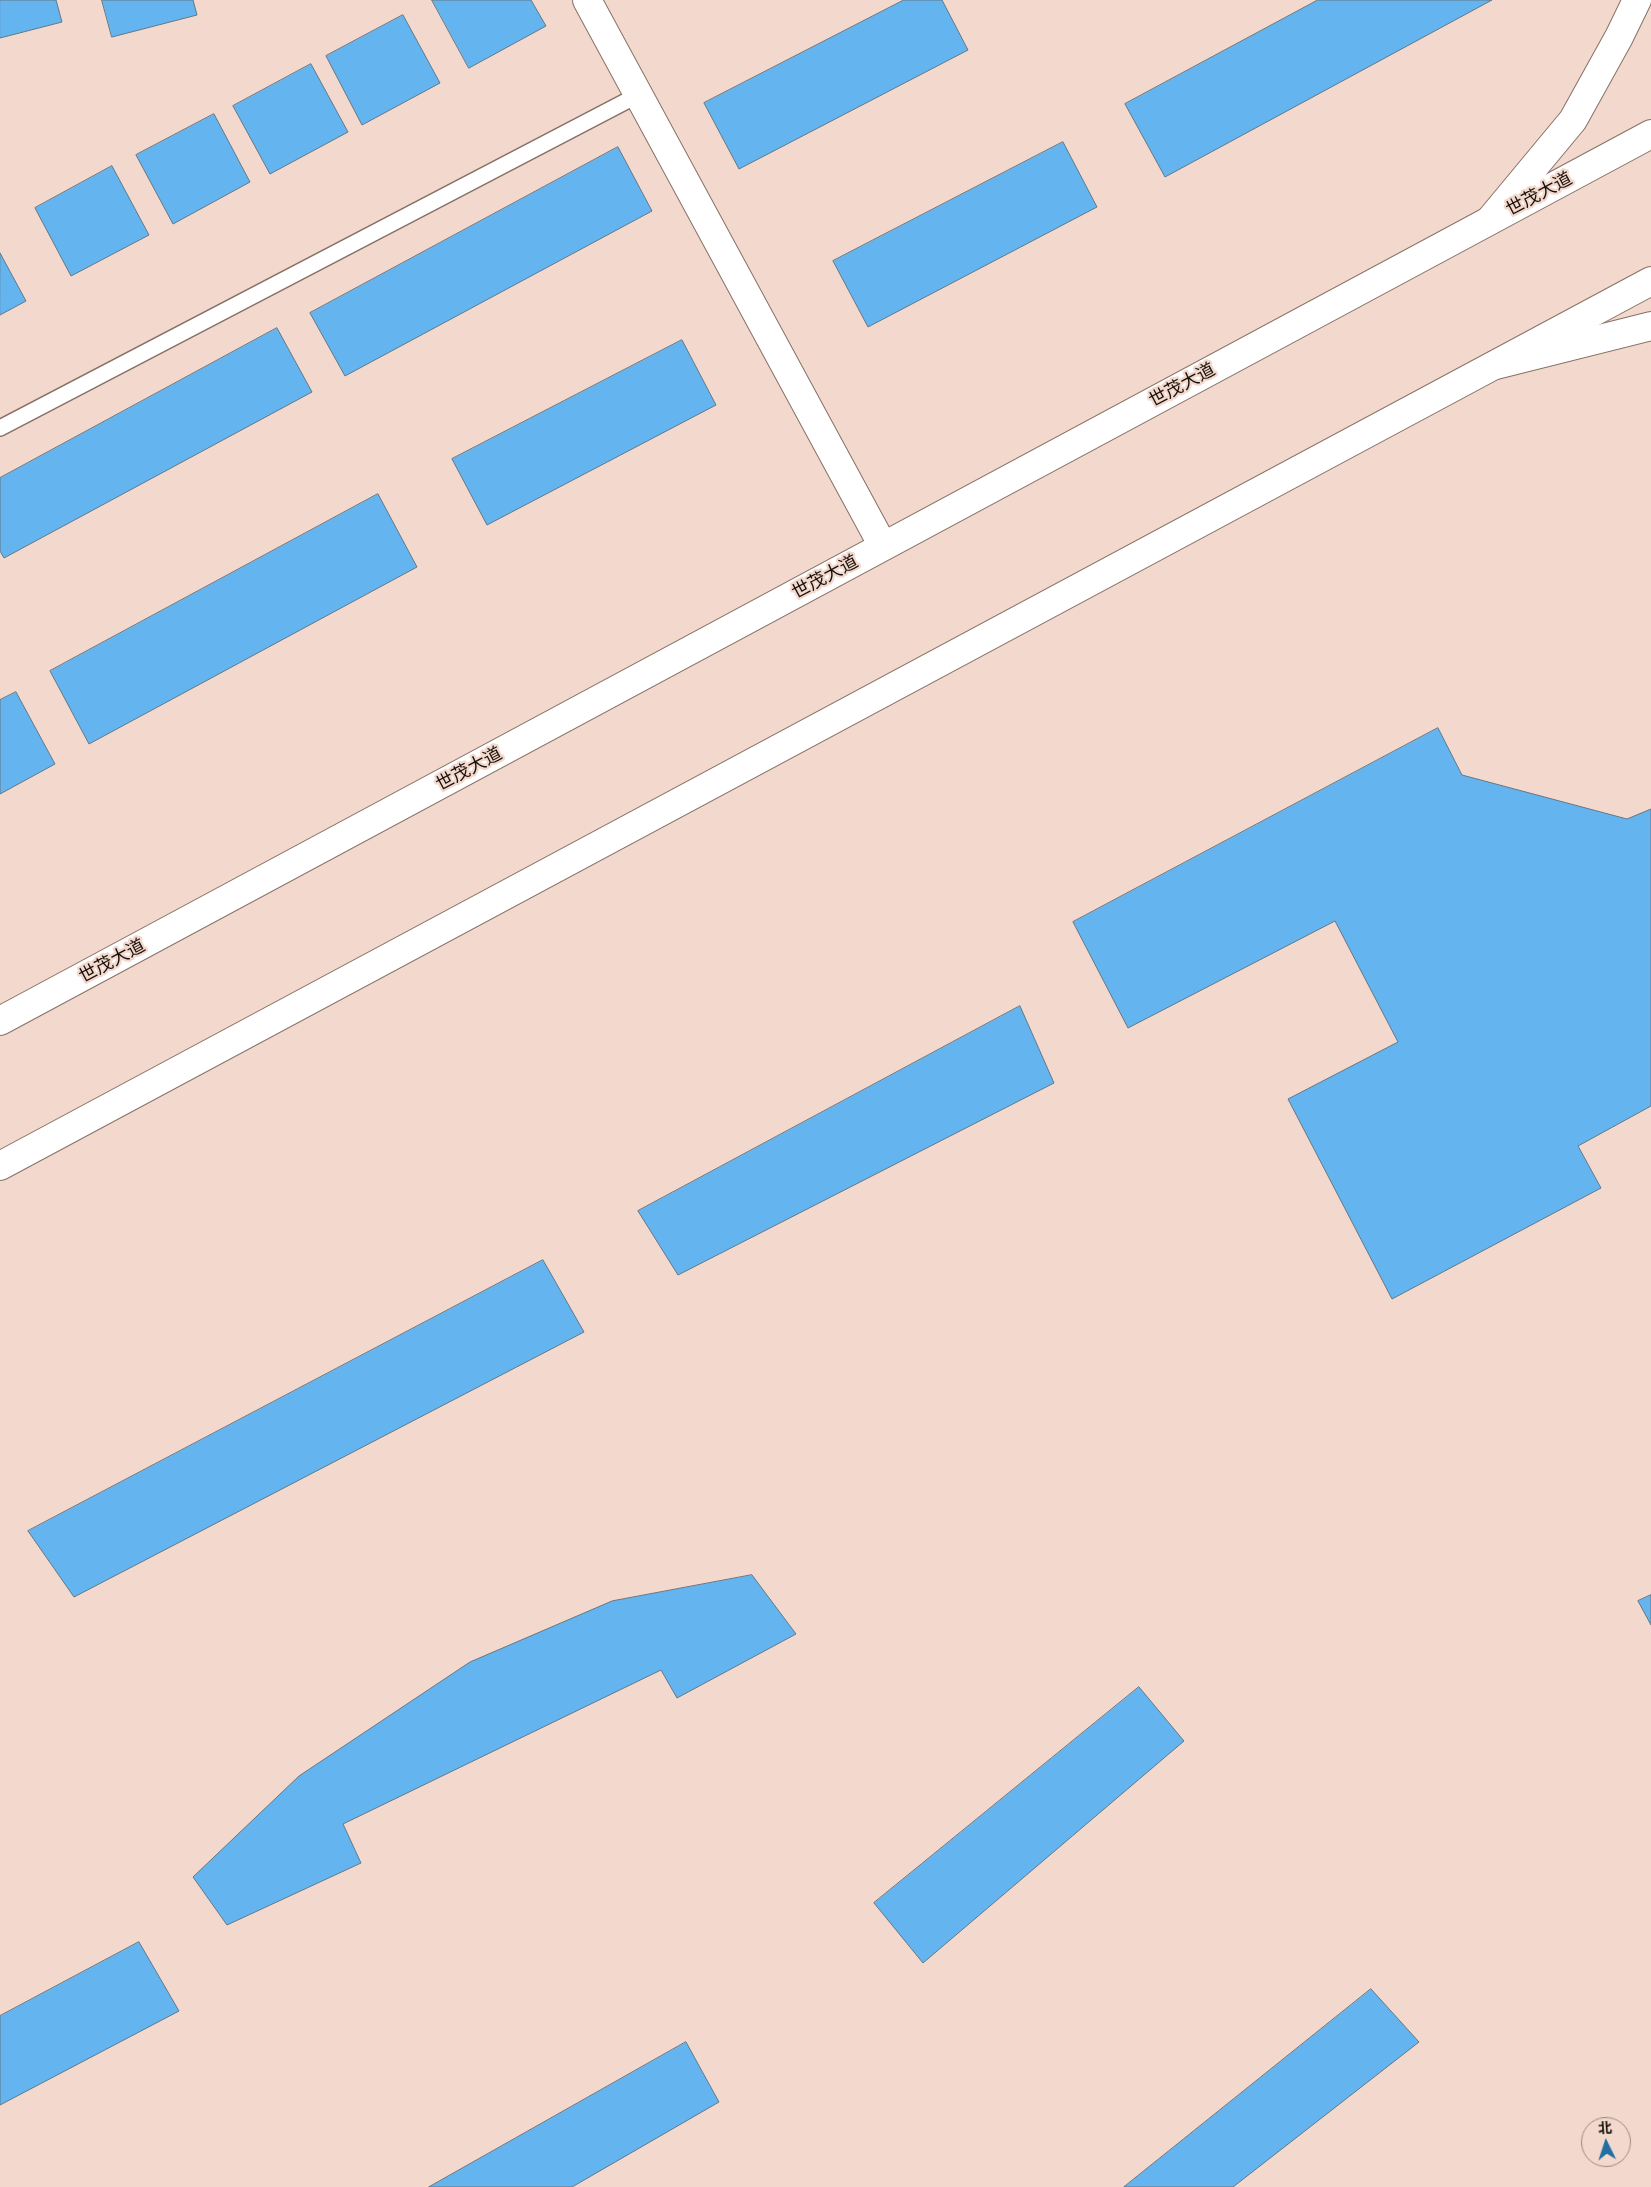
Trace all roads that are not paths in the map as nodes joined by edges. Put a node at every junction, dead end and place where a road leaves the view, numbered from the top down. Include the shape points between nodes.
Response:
1 (587, 0) edge
2 (1637, 0) edge
3 (638, 95) junction
4 (1651, 134) edge
5 (1490, 220) junction
6 (1651, 281) edge
7 (1651, 326) edge
8 (1496, 365) junction
9 (0, 428) edge
10 (883, 546) junction
11 (0, 1021) edge
12 (0, 1166) edge

1 - 3 main road
2 - 5 main road via 1573,120
3 - 9 lane
3 - 10 main road
4 - 5 main road, 世茂大道
5 - 10 main road, 世茂大道
6 - 8 main road
7 - 8 main road
8 - 12 main road
10 - 11 main road, 世茂大道

